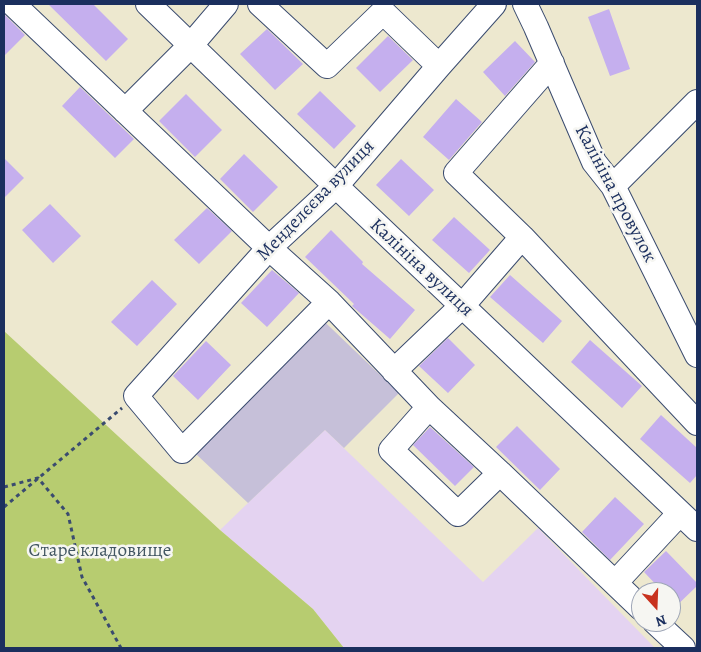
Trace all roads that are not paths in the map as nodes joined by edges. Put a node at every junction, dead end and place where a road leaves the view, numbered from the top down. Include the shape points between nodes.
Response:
1 (148, 4) edge
2 (226, 4) edge
3 (260, 4) edge
4 (494, 4) edge
5 (525, 4) edge
6 (18, 5) edge
7 (191, 45) junction
8 (552, 63) junction
9 (438, 66) junction
10 (697, 102) edge
11 (125, 111) junction
12 (336, 186) junction
13 (613, 186) junction
14 (522, 237) junction
15 (269, 248) junction
16 (329, 302) junction
17 (462, 306) junction
18 (697, 355) edge
19 (394, 371) junction
20 (429, 407) junction
21 (697, 423) edge
22 (500, 473) junction
23 (680, 513) junction
24 (697, 529) edge
25 (615, 583) junction
26 (631, 598) edge
27 (666, 632) edge
28 (683, 648) edge

1 - 7 street, Калініна вулиця
2 - 7 street
3 - 9 street via 327,66 383,12
4 - 9 street, Менделєєва вулиця
5 - 8 street, Калініна провулок
6 - 11 street
7 - 11 street
7 - 12 street, Калініна вулиця
8 - 13 street, Калініна провулок via 594,162
8 - 14 street via 456,173
9 - 12 street, Менделєєва вулиця
10 - 13 street
11 - 15 street
12 - 15 street, Менделєєва вулиця
12 - 17 street, Калініна вулиця
13 - 18 street, Калініна провулок
14 - 17 street
14 - 21 street
15 - 16 street
15 - 16 street, Менделєєва вулиця via 136,396 182,451
16 - 19 street
17 - 19 street
17 - 23 street, Калініна вулиця
19 - 20 street
20 - 22 street
20 - 22 street via 391,450 458,514
22 - 25 street
23 - 24 street, Калініна вулиця
23 - 25 street
25 - 26 street
27 - 28 street

